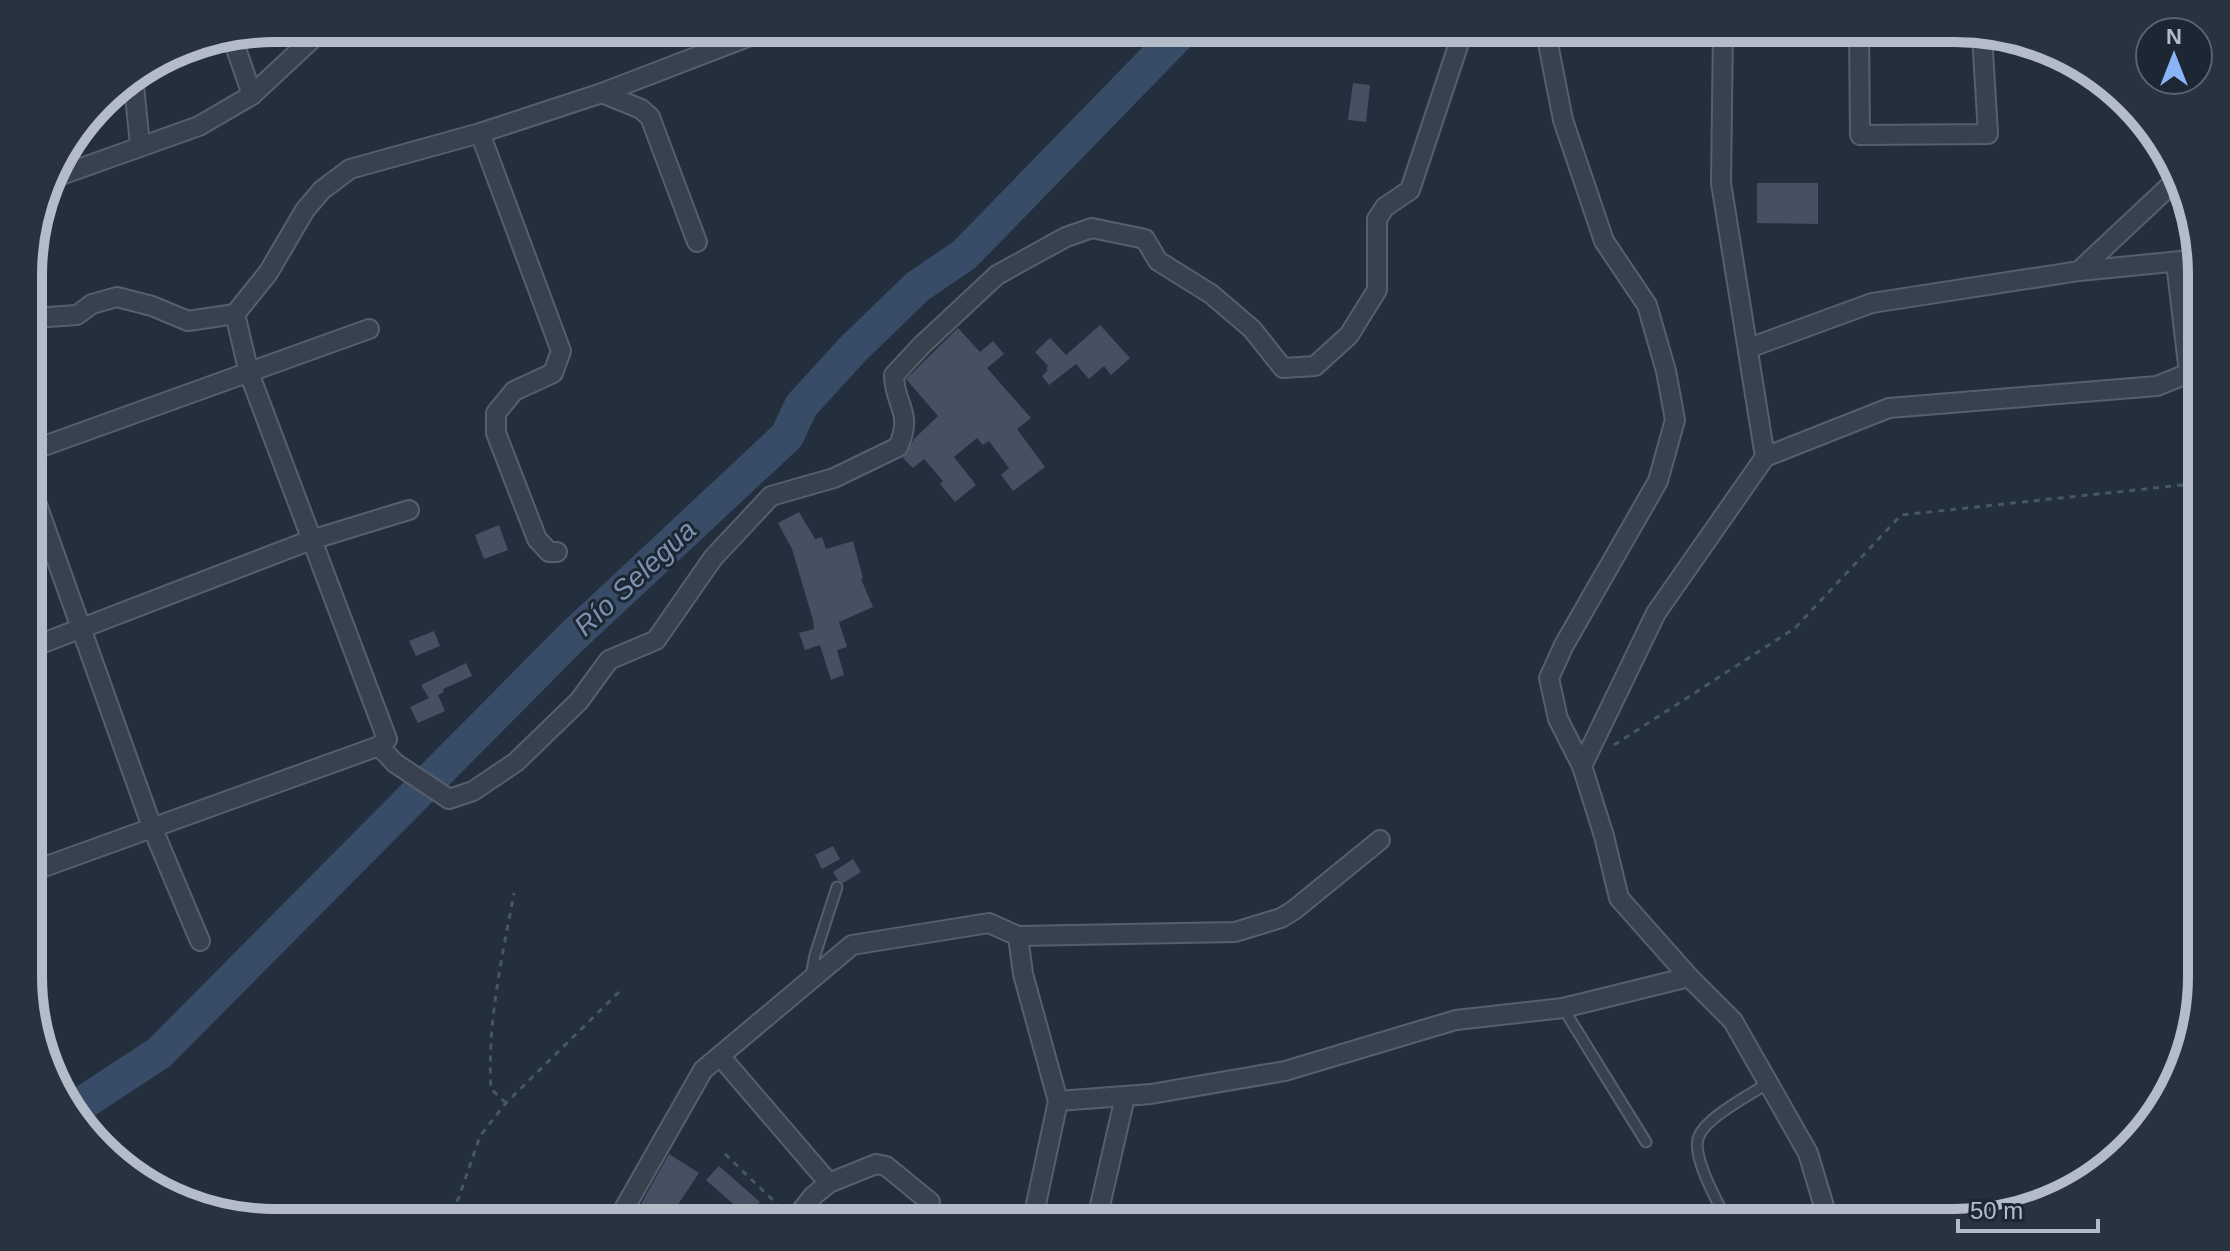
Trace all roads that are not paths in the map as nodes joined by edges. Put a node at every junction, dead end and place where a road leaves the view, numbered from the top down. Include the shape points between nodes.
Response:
1 (309, 42) edge
2 (735, 42) edge
3 (1459, 42) edge
4 (1548, 42) edge
5 (1723, 42) edge
6 (1859, 42) edge
7 (1983, 44) edge
8 (235, 46) edge
9 (134, 89) edge
10 (602, 93) junction
11 (252, 95) junction
12 (480, 133) junction
13 (140, 145) junction
14 (69, 167) edge
15 (2170, 186) edge
16 (697, 242) dead end
17 (2188, 261) edge
18 (2176, 262) junction
19 (2079, 271) junction
20 (235, 314) junction
21 (42, 315) edge
22 (369, 329) dead end
23 (1749, 348) junction
24 (2188, 364) edge
25 (249, 373) junction
26 (2188, 373) edge
27 (42, 447) edge
28 (1765, 457) junction
29 (409, 510) dead end
30 (42, 517) edge
31 (311, 540) junction
32 (557, 552) dead end
33 (83, 628) junction
34 (42, 643) edge
35 (379, 746) junction
36 (1582, 766) junction
37 (152, 827) junction
38 (1380, 840) dead end
39 (42, 868) edge
40 (837, 887) dead end
41 (1018, 936) junction
42 (200, 941) dead end
43 (1689, 977) junction
44 (811, 978) junction
45 (1563, 1008) junction
46 (720, 1056) junction
47 (1768, 1083) junction
48 (1125, 1097) junction
49 (1058, 1101) junction
50 (1646, 1142) dead end
51 (829, 1183) junction
52 (930, 1202) dead end
53 (624, 1209) edge
54 (803, 1209) edge
55 (1035, 1209) edge
56 (1099, 1209) edge
57 (1722, 1209) edge
58 (1825, 1209) edge

1 - 11 street
2 - 10 street
3 - 35 street via 1410,190 1377,219 1377,290 1349,335 1315,366 1283,368 1252,329 1211,294 1158,261 1145,239 1092,228 1066,237 997,275 894,375 905,415 898,447 834,478 771,496 713,558 656,640 609,660 579,701 516,762 473,791 449,799
4 - 36 street via 1563,120 1604,241 1647,305 1675,420 1658,481 1549,678 1558,719
5 - 23 street via 1721,183
6 - 7 street via 1860,135 1988,134
8 - 11 street
9 - 13 street
10 - 12 street
10 - 16 street via 650,117
11 - 13 street via 199,126
12 - 20 street via 350,169 305,210 268,273
12 - 32 street via 561,351 553,373 514,391 496,413 496,433 537,539 549,552
13 - 14 street
15 - 19 street
17 - 18 street
18 - 19 street
18 - 24 street
19 - 23 street via 1872,303
20 - 21 street via 188,321 117,297 77,315
20 - 25 street
22 - 25 street
23 - 28 street
25 - 27 street
25 - 31 street
26 - 28 street via 2157,386 1889,408
28 - 36 street via 1656,613
29 - 31 street
30 - 33 street
31 - 33 street
31 - 35 street via 387,739
33 - 34 street
33 - 37 street
35 - 37 street
36 - 43 street via 1619,898
37 - 39 street
37 - 42 street
38 - 41 street via 1294,910 1235,932
40 - 44 lane
41 - 44 street via 989,923 852,945
41 - 49 street via 1023,974
43 - 45 street
43 - 47 street via 1733,1021
44 - 46 street
45 - 48 street via 1456,1020 1285,1071
45 - 50 lane
46 - 51 street
46 - 53 street via 703,1070
47 - 57 lane via 1698,1136 1702,1167
47 - 58 street via 1808,1153
48 - 49 street
48 - 56 street
49 - 55 street
51 - 52 street via 869,1166 886,1166
51 - 54 street

